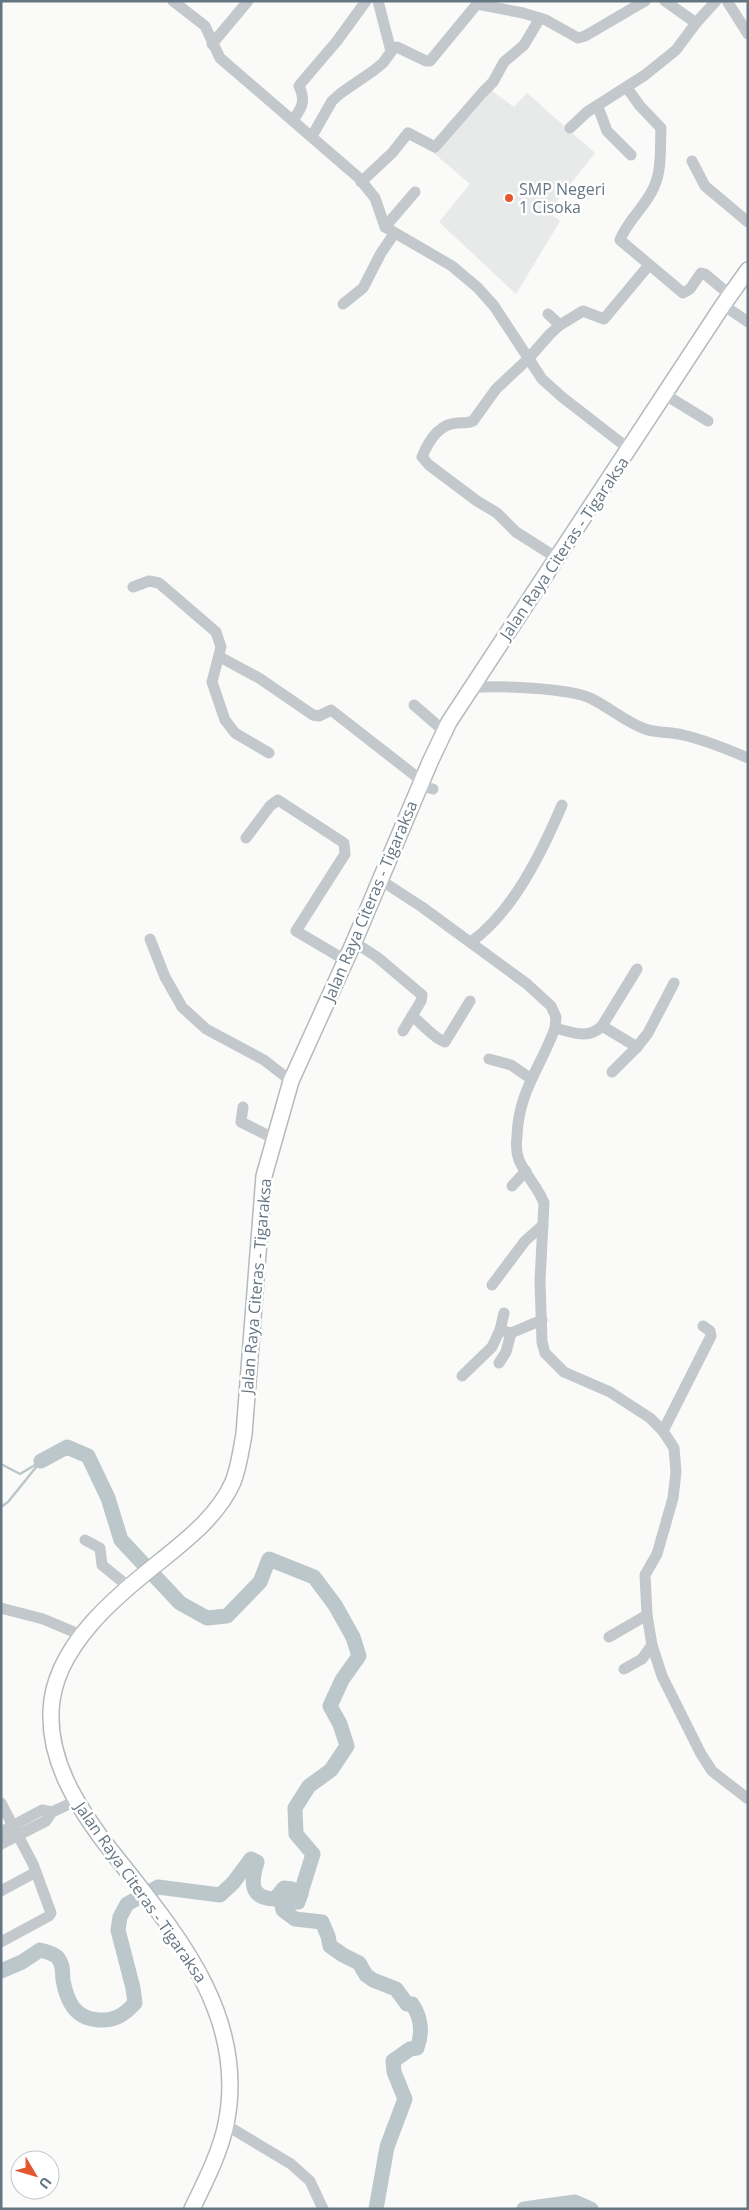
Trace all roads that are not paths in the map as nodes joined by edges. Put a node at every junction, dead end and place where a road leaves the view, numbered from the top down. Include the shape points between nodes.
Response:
1 (173, 1) edge
2 (248, 1) edge
3 (366, 1) edge
4 (378, 1) edge
5 (645, 1) edge
6 (665, 1) edge
7 (716, 1) edge
8 (727, 1) edge
9 (540, 18) junction
10 (696, 23) junction
11 (748, 34) edge
12 (212, 44) junction
13 (391, 51) junction
14 (627, 88) junction
15 (598, 106) junction
16 (293, 120) junction
17 (570, 128) dead end
18 (312, 136) junction
19 (631, 155) dead end
20 (692, 161) dead end
21 (362, 182) junction
22 (415, 192) dead end
23 (748, 222) edge
24 (389, 230) junction
25 (648, 265) junction
26 (748, 270) edge
27 (726, 300) junction
28 (344, 304) dead end
29 (548, 314) dead end
30 (748, 322) edge
31 (560, 325) junction
32 (528, 359) junction
33 (664, 394) junction
34 (708, 421) dead end
35 (630, 449) junction
36 (557, 558) junction
37 (133, 587) dead end
38 (220, 657) junction
39 (471, 688) junction
40 (414, 705) dead end
41 (444, 732) junction
42 (268, 752) dead end
43 (748, 758) edge
44 (425, 785) junction
45 (562, 805) dead end
46 (246, 838) dead end
47 (379, 879) junction
48 (150, 939) dead end
49 (354, 942) junction
50 (472, 942) junction
51 (345, 960) junction
52 (637, 969) dead end
53 (674, 983) dead end
54 (470, 1001) dead end
55 (412, 1016) junction
56 (602, 1026) junction
57 (554, 1028) junction
58 (403, 1031) dead end
59 (636, 1047) junction
60 (489, 1059) dead end
61 (612, 1072) dead end
62 (530, 1078) junction
63 (291, 1081) junction
64 (244, 1106) dead end
65 (275, 1138) junction
66 (526, 1170) junction
67 (512, 1186) dead end
68 (543, 1225) junction
69 (492, 1285) dead end
70 (504, 1314) dead end
71 (542, 1320) junction
72 (703, 1326) dead end
73 (505, 1331) junction
74 (499, 1363) dead end
75 (462, 1376) dead end
76 (663, 1431) junction
77 (86, 1540) dead end
78 (132, 1584) junction
79 (1, 1608) edge
80 (647, 1615) junction
81 (81, 1635) junction
82 (609, 1637) dead end
83 (652, 1645) junction
84 (624, 1669) dead end
85 (748, 1799) edge
86 (76, 1801) junction
87 (1, 1803) edge
88 (15, 1830) junction
89 (1, 1832) edge
90 (1, 1844) edge
91 (36, 1872) junction
92 (1, 1891) edge
93 (1, 1942) edge
94 (226, 2125) junction
95 (196, 2207) edge
96 (323, 2209) edge

1 - 12 street via 200,20 209,32
2 - 12 street
3 - 16 street via 299,86 303,104
4 - 13 street
5 - 9 street via 581,37 575,37
6 - 10 street
7 - 10 street
8 - 11 street
9 - 13 street via 477,4 430,61 398,47
9 - 21 street via 524,45 504,62 493,82 435,147 408,133
10 - 14 street via 676,50
12 - 16 street via 220,58 244,81
13 - 18 street via 373,71 332,101
14 - 15 street
14 - 25 street via 661,128 658,176 654,187 620,239
15 - 17 street
15 - 19 street via 607,131
16 - 18 street
18 - 21 street
20 - 23 street via 705,186
21 - 24 street via 375,198
22 - 24 street
24 - 28 street via 363,288
24 - 32 street via 452,266 478,288 494,306
25 - 27 street via 683,293 701,273 714,281
25 - 31 street via 604,319 583,311
26 - 27 main road, Jalan Raya Citeras - Tigaraksa
27 - 30 street
27 - 33 main road, Jalan Raya Citeras - Tigaraksa
29 - 31 street
31 - 32 street
32 - 35 street via 542,379 562,398
32 - 36 street via 496,389 473,421 443,426 422,457 478,502 497,512 516,532
33 - 34 street
33 - 35 main road, Jalan Raya Citeras - Tigaraksa
35 - 36 main road, Jalan Raya Citeras - Tigaraksa
36 - 39 main road, Jalan Raya Citeras - Tigaraksa
37 - 38 street via 149,581 159,583 216,632
38 - 42 street via 212,682 225,720 235,733
38 - 44 street via 259,678 313,715 319,716 331,710
39 - 41 main road, Jalan Raya Citeras - Tigaraksa
39 - 43 street via 492,686 572,692 590,698 646,729 682,735
40 - 41 street
41 - 44 main road, Jalan Raya Citeras - Tigaraksa
44 - 47 main road, Jalan Raya Citeras - Tigaraksa
45 - 50 street via 546,842 518,889 489,930
46 - 51 street via 278,800 344,843 345,854 296,931
47 - 49 main road, Jalan Raya Citeras - Tigaraksa
47 - 50 street
48 - 63 street via 182,1008 206,1029 264,1060
49 - 51 main road, Jalan Raya Citeras - Tigaraksa
49 - 55 street via 422,995
50 - 57 street via 516,974 551,1006 556,1017
51 - 63 main road, Jalan Raya Citeras - Tigaraksa
52 - 56 street
53 - 59 street via 657,1017
54 - 55 street via 445,1042
55 - 58 street
56 - 57 street via 586,1035
56 - 59 street
57 - 62 street
59 - 61 street
60 - 62 street via 511,1065
62 - 66 street via 519,1110 517,1132 517,1153
63 - 65 main road, Jalan Raya Citeras - Tigaraksa
64 - 65 street via 241,1122
65 - 78 main road, Jalan Raya Citeras - Tigaraksa via 264,1176 244,1434 238,1468 228,1490 207,1520
66 - 67 street
66 - 68 street via 544,1203
68 - 69 street via 524,1241
68 - 71 street
70 - 73 street
71 - 73 street
71 - 76 street via 545,1353 554,1364 564,1372 623,1399
72 - 76 street via 711,1336
73 - 74 street via 506,1352
73 - 75 street
76 - 80 street via 674,1448 676,1472 665,1531 645,1575
77 - 78 street via 100,1548 102,1565
78 - 81 main road, Jalan Raya Citeras - Tigaraksa
79 - 81 street via 43,1619
80 - 82 street
80 - 83 street
81 - 86 main road, Jalan Raya Citeras - Tigaraksa via 56,1681 51,1711 53,1745
83 - 84 street via 642,1659
83 - 85 street via 662,1676 701,1754 712,1771
86 - 88 street via 52,1812 42,1810
86 - 94 main road, Jalan Raya Citeras - Tigaraksa via 194,1965 219,2015 229,2063
87 - 88 street
88 - 89 street
88 - 90 street
88 - 91 street
91 - 92 street
91 - 93 street via 50,1915
94 - 95 main road, Jalan Raya Citeras - Tigaraksa
94 - 96 street via 291,2164 310,2181

